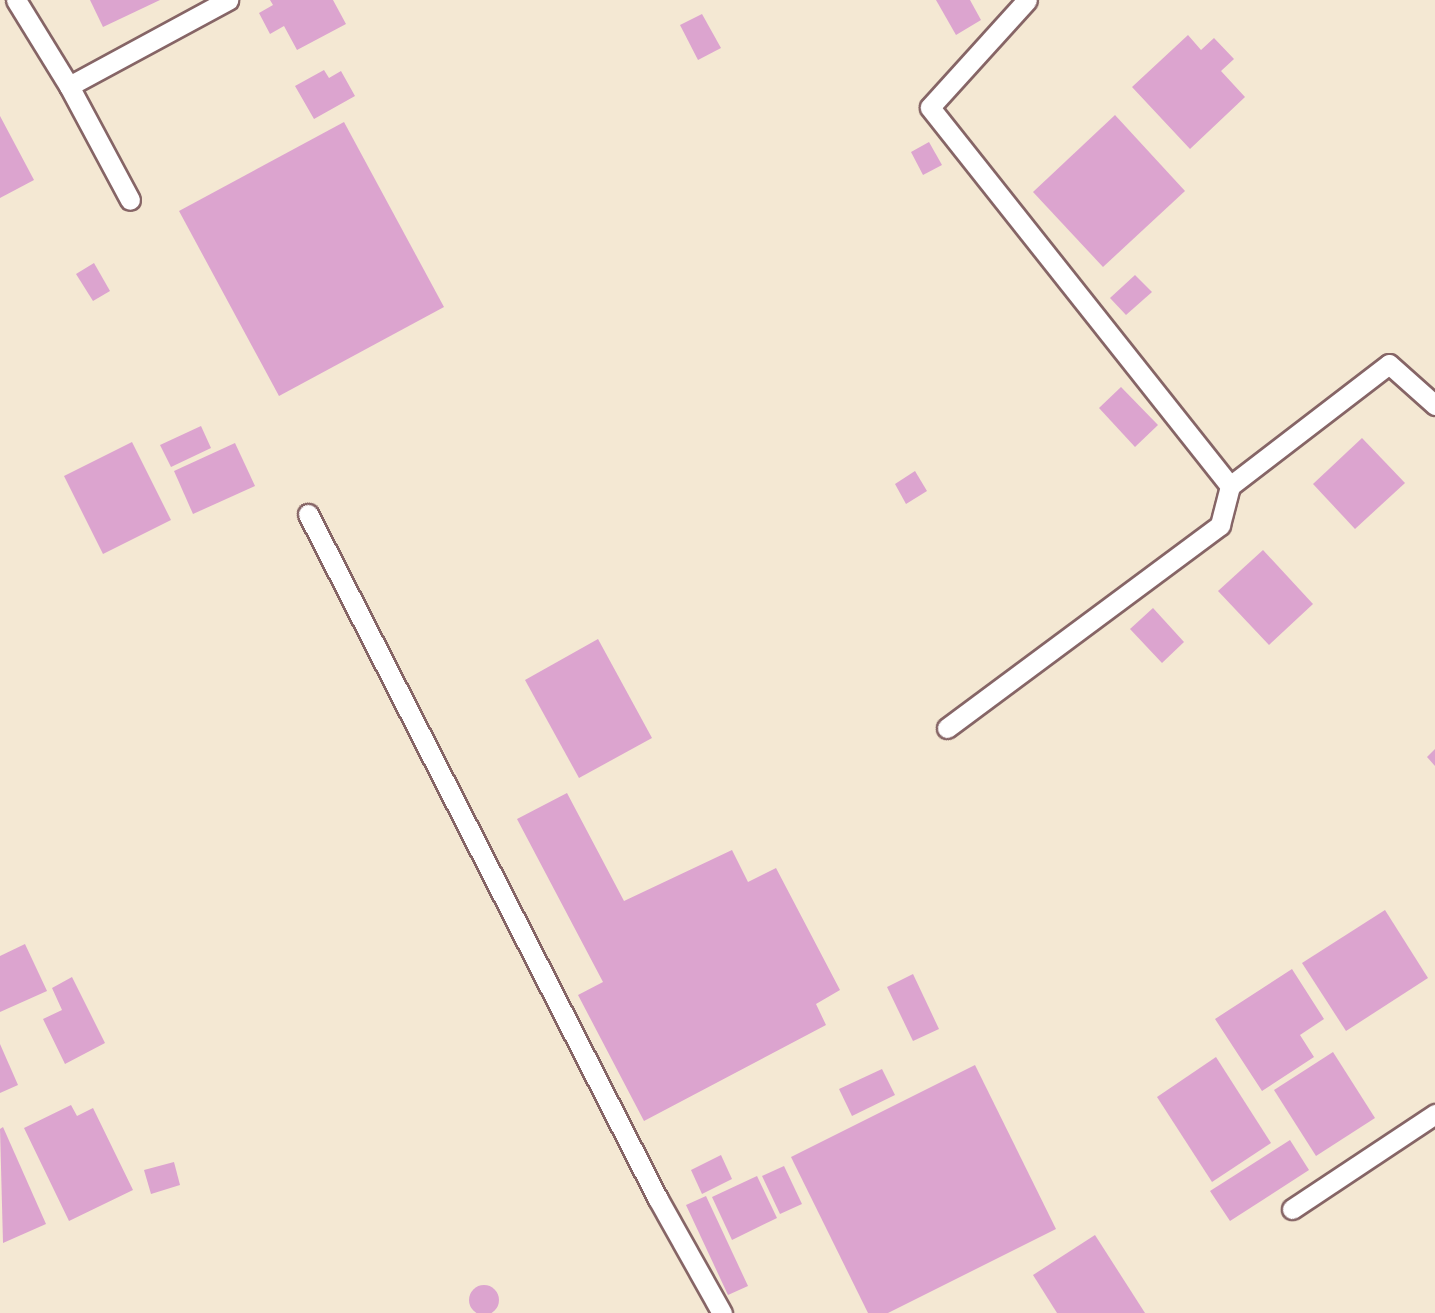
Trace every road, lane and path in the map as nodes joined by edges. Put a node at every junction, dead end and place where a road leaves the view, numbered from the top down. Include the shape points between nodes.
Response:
1 (16, 0) edge
2 (228, 0) edge
3 (1027, 0) edge
4 (69, 86) junction
5 (130, 200) dead end
6 (1435, 405) edge
7 (1230, 486) junction
8 (308, 514) dead end
9 (947, 728) dead end
10 (1435, 1114) edge
11 (1292, 1209) dead end
12 (722, 1313) edge

1 - 4 lane
2 - 4 lane
3 - 7 lane via 930,107
4 - 5 lane
6 - 7 lane via 1389,364
7 - 9 lane via 1220,525
8 - 12 lane via 651,1187
10 - 11 lane

